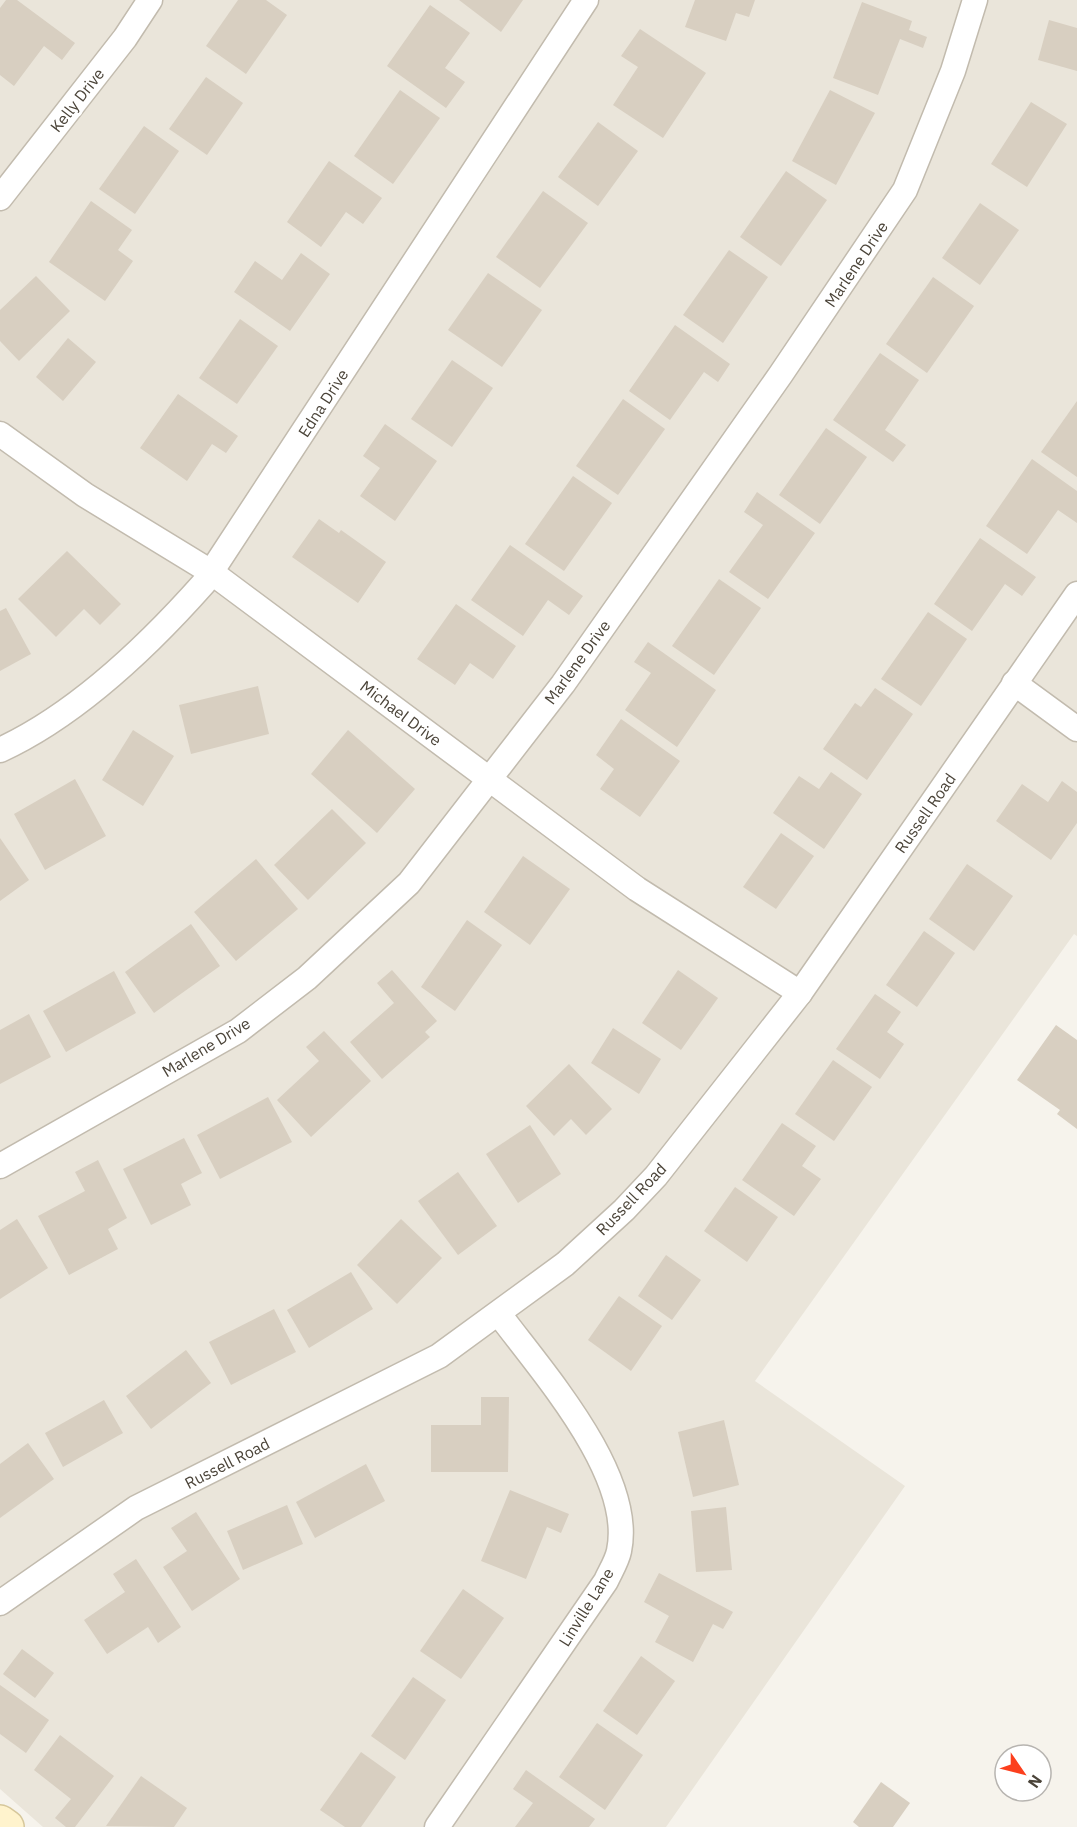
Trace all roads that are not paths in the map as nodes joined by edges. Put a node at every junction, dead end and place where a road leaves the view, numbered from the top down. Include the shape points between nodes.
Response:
1 (150, 0) edge
2 (586, 0) edge
3 (975, 0) edge
4 (0, 198) edge
5 (0, 434) edge
6 (211, 572) junction
7 (1077, 594) edge
8 (1014, 683) junction
9 (1077, 729) edge
10 (0, 750) edge
11 (490, 779) junction
12 (800, 993) junction
13 (0, 1166) edge
14 (499, 1314) junction
15 (0, 1603) edge
16 (0, 1822) edge
17 (7, 1827) edge
18 (437, 1827) edge

1 - 4 street, Kelly Drive via 125,38
2 - 6 street, Edna Drive
3 - 11 street, Marlene Drive via 953,71 905,190 782,374 563,684
5 - 6 street, Michael Drive via 85,495
6 - 10 street, Edna Drive via 160,632 51,723
6 - 11 street, Michael Drive
7 - 8 street, Russell Road
8 - 9 street
8 - 12 street, Russell Road
11 - 12 street, Michael Drive via 637,889
11 - 13 street, Marlene Drive via 409,883 308,978 238,1031
12 - 14 street, Russell Road via 656,1176 565,1264
14 - 15 street, Russell Road via 439,1356 136,1508
14 - 18 street, Linville Lane via 592,1441 619,1502 619,1551 606,1581
16 - 17 street

